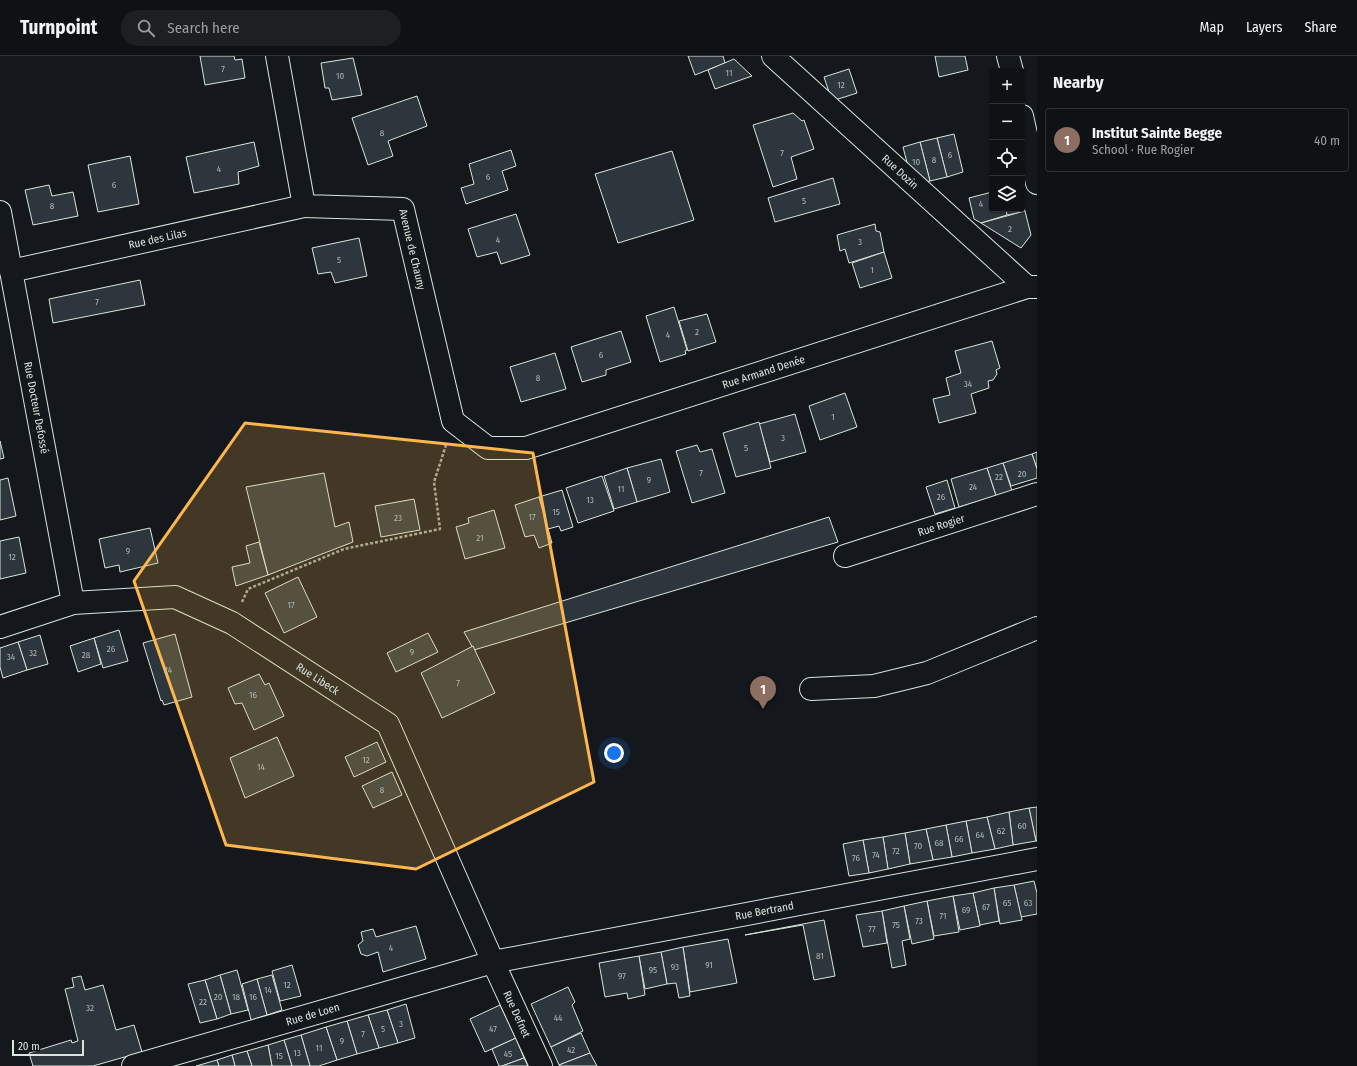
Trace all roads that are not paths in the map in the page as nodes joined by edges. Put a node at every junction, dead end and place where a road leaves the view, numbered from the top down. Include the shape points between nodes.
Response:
1 (277, 56) edge
2 (773, 56) edge
3 (1008, 56) edge
4 (1011, 68) edge
5 (1025, 129) edge
6 (1037, 182) edge
7 (304, 206) junction
8 (0, 212) edge
9 (11, 271) junction
10 (1032, 287) edge
11 (488, 448) joint
12 (1037, 494) edge
13 (845, 556) dead end
14 (73, 603) junction
15 (0, 627) edge
16 (1037, 628) edge
17 (811, 689) dead end
18 (1037, 859) edge
19 (493, 962) junction
20 (133, 1066) edge
21 (541, 1066) edge

1 - 7 street
2 - 10 street, Rue Dozin
3 - 4 street
5 - 6 street
7 - 9 street, Rue des Lilas
7 - 11 street, Avenue de Chauny via 403,209 453,421
8 - 9 street, Rue Docteur Defossé
9 - 14 street, Rue Docteur Defossé
10 - 11 street, Rue Armand Denée via 526,448
12 - 13 street, Rue Rogier
14 - 15 street, Rue Libeck
14 - 19 street, Rue Libeck via 175,597 232,623 388,724
16 - 17 street via 927,672 874,686
18 - 19 street, Rue Bertrand
19 - 20 street, Rue de Loen
19 - 21 street, Rue Defnet

